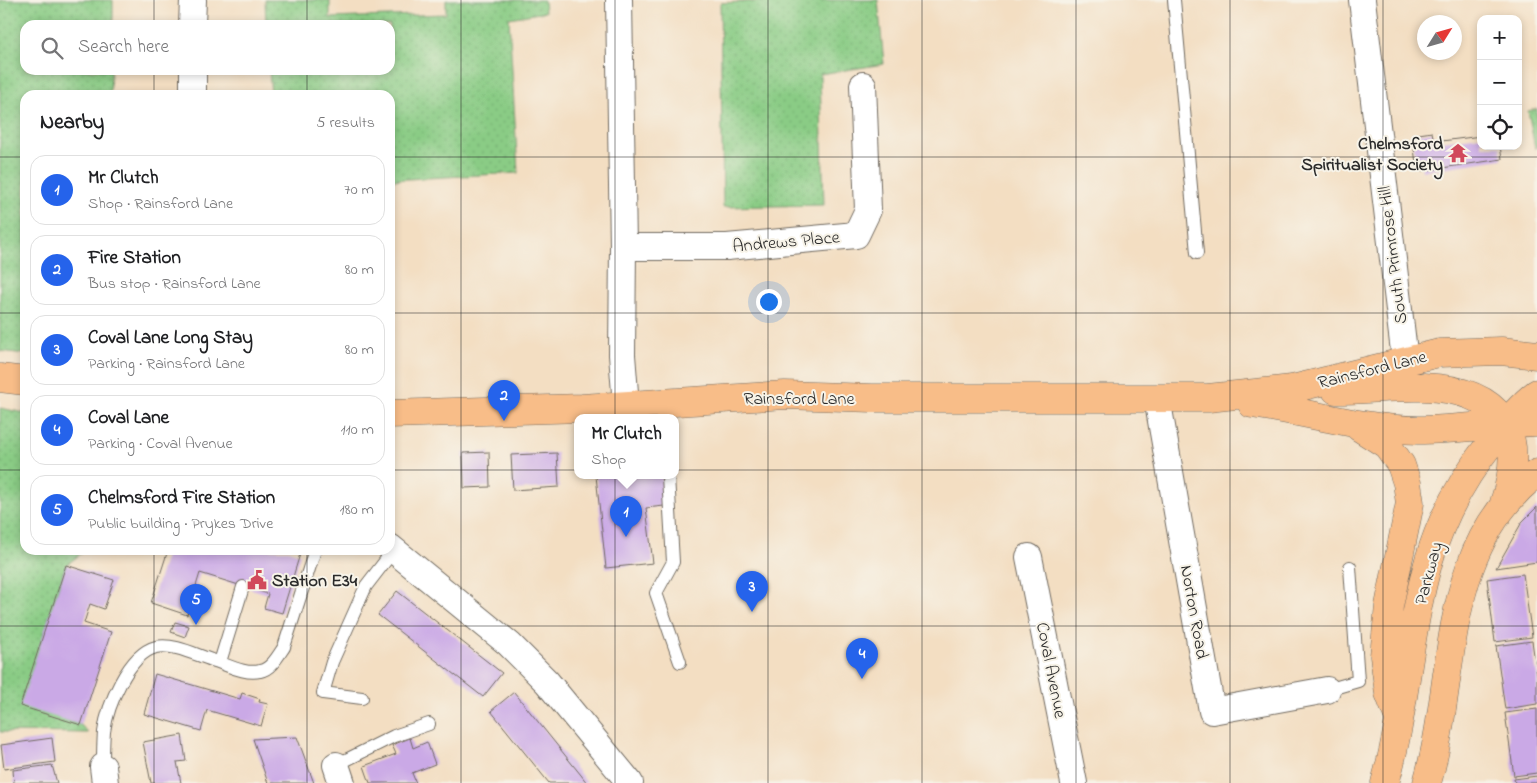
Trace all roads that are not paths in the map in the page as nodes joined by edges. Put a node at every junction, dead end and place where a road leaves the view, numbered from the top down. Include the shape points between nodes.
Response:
1 (193, 0) edge
2 (619, 0) edge
3 (1174, 0) edge
4 (1362, 0) edge
5 (192, 20) edge
6 (193, 75) edge
7 (863, 85) dead end
8 (193, 90) edge
9 (623, 247) junction
10 (1197, 253) dead end
11 (1537, 355) edge
12 (1405, 360) junction
13 (0, 378) edge
14 (20, 380) edge
15 (1292, 389) junction
16 (1537, 394) edge
17 (1157, 398) junction
18 (1208, 398) junction
19 (626, 405) junction
20 (659, 411) edge
21 (582, 413) edge
22 (395, 414) edge
23 (1537, 422) edge
24 (1507, 423) junction
25 (1357, 425) junction
26 (1537, 472) edge
27 (668, 479) edge
28 (1504, 503) junction
29 (395, 551) edge
30 (313, 555) edge
31 (388, 555) edge
32 (1029, 557) dead end
33 (1350, 568) dead end
34 (243, 586) dead end
35 (220, 662) junction
36 (680, 662) dead end
37 (1327, 690) joint
38 (362, 698) dead end
39 (1400, 722) junction
40 (429, 724) dead end
41 (339, 774) edge
42 (104, 775) edge
43 (630, 783) edge
44 (1074, 783) edge
45 (1385, 783) edge
46 (1427, 783) edge

1 - 5 street
2 - 9 street
3 - 10 lane
4 - 12 street, South Primrose Hill
6 - 8 street
7 - 9 street, Andrews Place via 868,210 856,235 727,247
9 - 19 street via 622,354
11 - 12 main road, Rainsford Lane via 1469,351
12 - 15 main road, Rainsford Lane
13 - 14 main road
15 - 18 main road, Rainsford Lane
15 - 24 main road via 1426,387 1468,393 1490,406
16 - 24 main road, Parkway
17 - 18 main road, Rainsford Lane
17 - 20 main road, Rainsford Lane via 785,396
17 - 37 street, Norton Road via 1212,711
18 - 25 main road, Rainsford Lane via 1294,410
19 - 20 main road, Rainsford Lane
19 - 21 main road, Rainsford Lane
21 - 22 main road, Rainsford Lane
23 - 24 main road, Rainsford Lane
24 - 25 main road, Rainsford Lane via 1418,430
24 - 28 main road via 1514,461 1512,481
24 - 39 main road, Parkway via 1466,477 1447,512 1429,560
25 - 39 main road via 1387,445 1401,465 1408,484 1410,502 1384,656 1389,693
26 - 28 main road
27 - 36 lane via 673,562 656,593
28 - 46 main road via 1469,565 1457,612
29 - 43 street via 510,644 547,682
30 - 35 lane via 284,647 275,662 261,671 247,672
31 - 38 lane via 366,586 332,662 323,693
32 - 44 street, Coval Avenue
33 - 37 lane via 1358,681
34 - 35 lane
35 - 42 lane via 156,647 134,662 112,701 108,716 104,733
39 - 45 main road, Parkway
40 - 41 lane via 394,736

